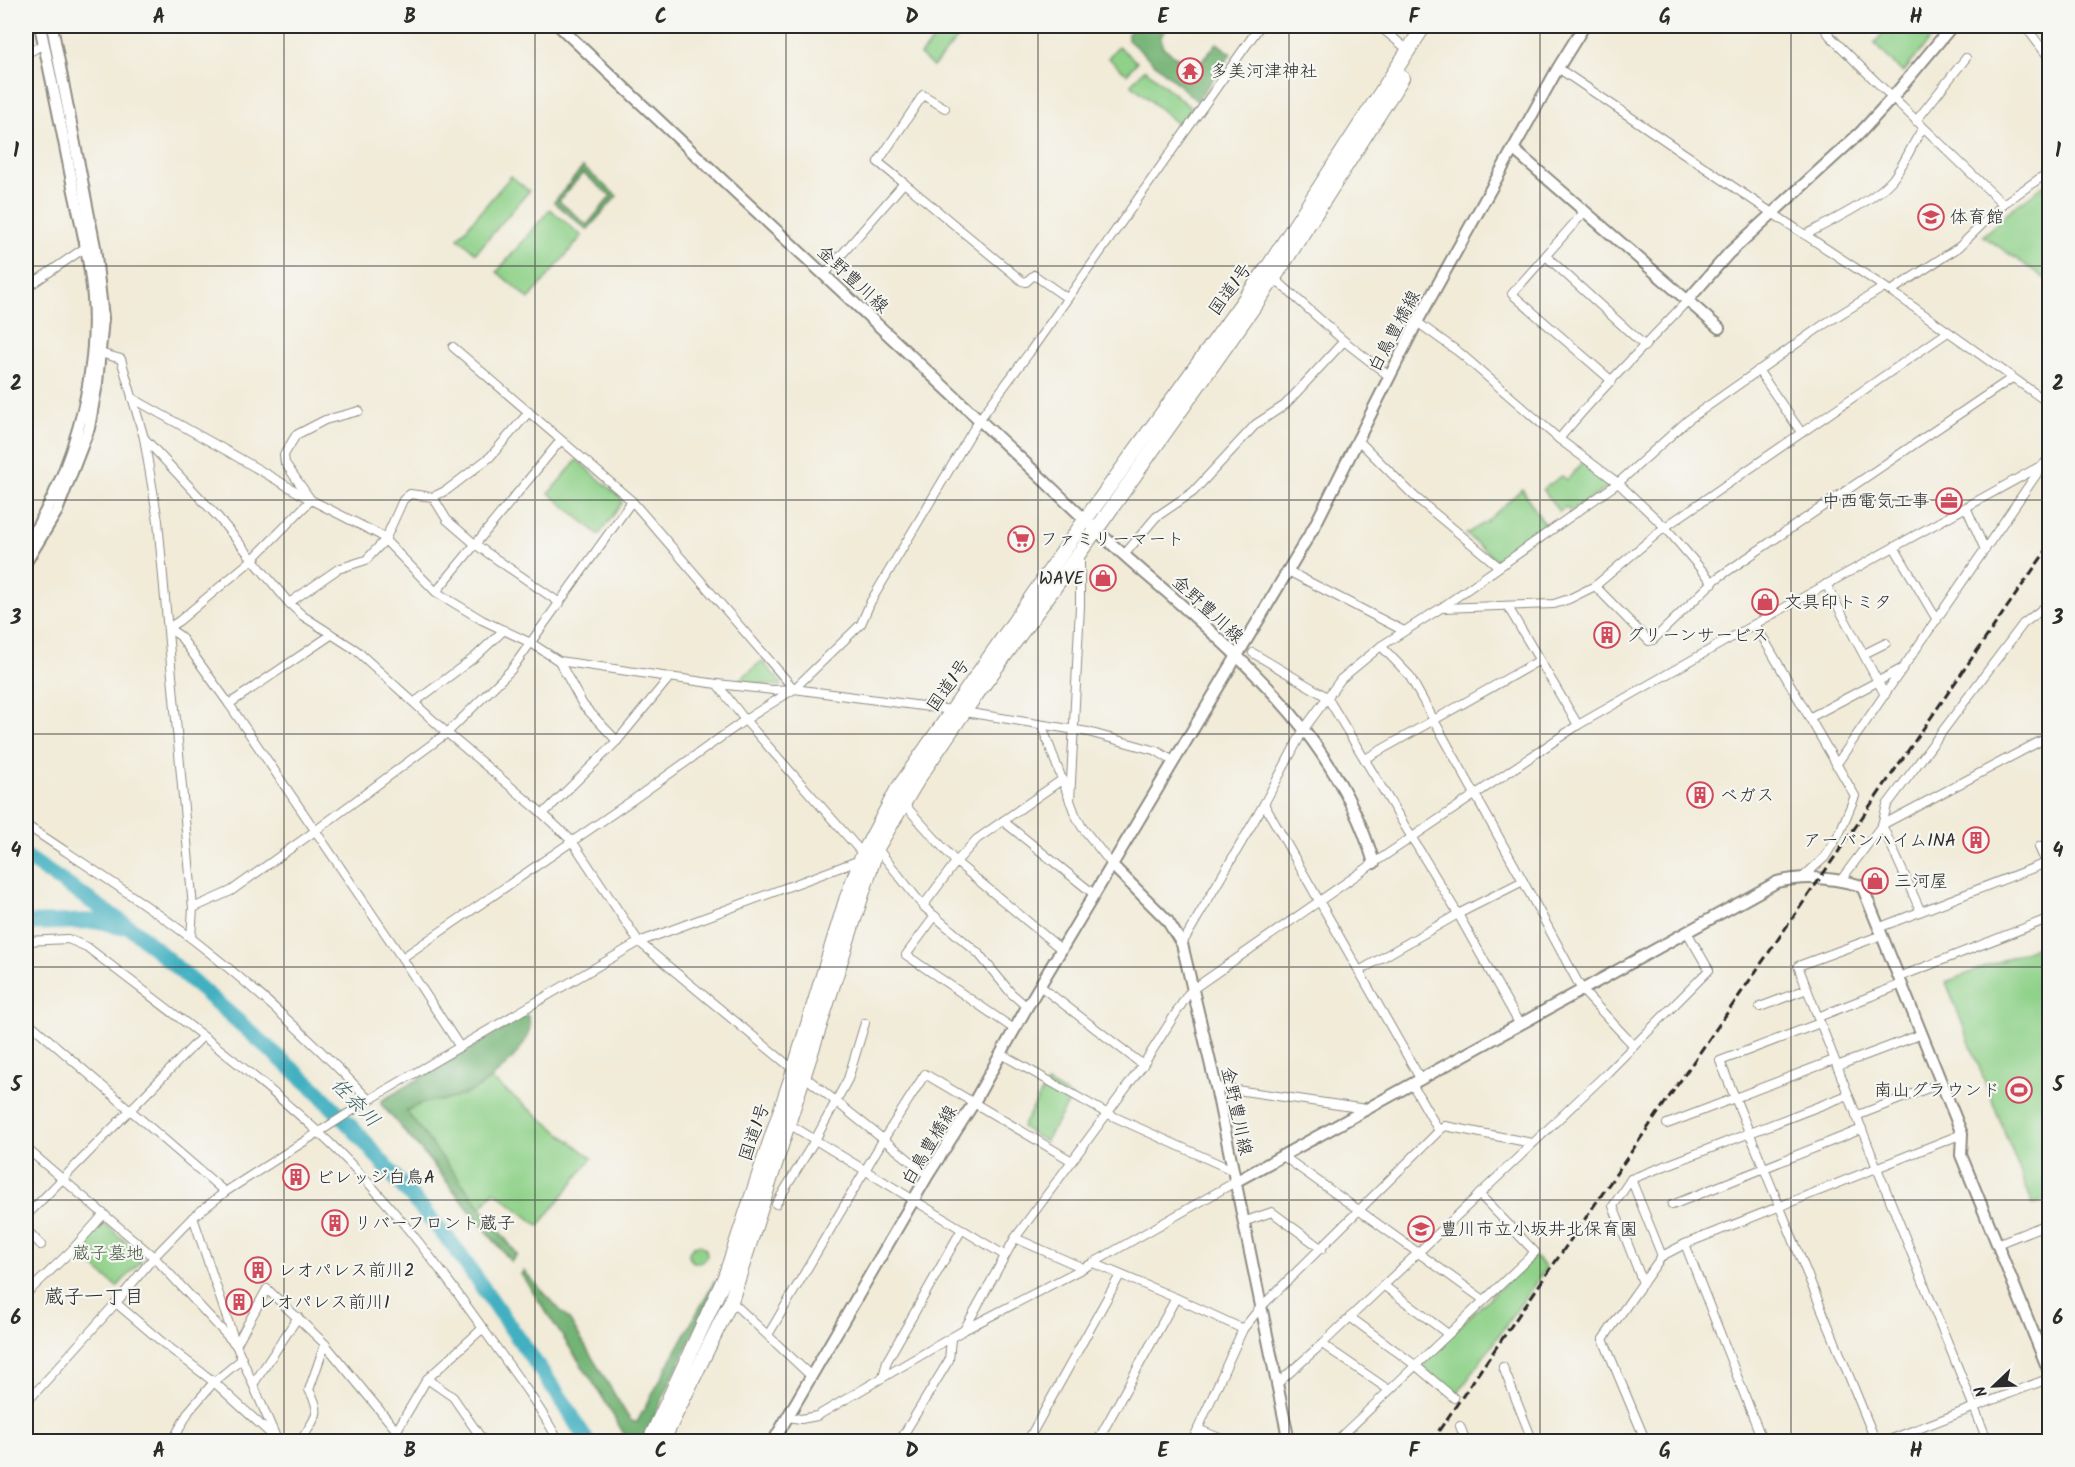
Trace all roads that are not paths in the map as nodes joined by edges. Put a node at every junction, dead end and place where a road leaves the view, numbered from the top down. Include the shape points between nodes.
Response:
1 (40, 26) edge
2 (52, 26) edge
3 (559, 26) edge
4 (1260, 26) edge
5 (1379, 26) edge
6 (1424, 26) edge
7 (1435, 26) edge
8 (1584, 26) edge
9 (1823, 26) edge
10 (1952, 26) edge
11 (2025, 26) edge
12 (44, 44) junction
13 (1408, 51) junction
14 (26, 54) edge
15 (1966, 58) dead end
16 (2049, 59) edge
17 (1558, 68) junction
18 (1892, 98) junction
19 (945, 108) dead end
20 (1916, 121) junction
21 (1923, 128) junction
22 (1513, 149) junction
23 (2049, 171) edge
24 (904, 183) junction
25 (2003, 204) junction
26 (1585, 212) junction
27 (1772, 213) junction
28 (1805, 235) junction
29 (86, 248) junction
30 (1546, 256) junction
31 (824, 275) junction
32 (1275, 278) junction
33 (26, 288) edge
34 (1888, 289) junction
35 (1067, 298) junction
36 (1687, 301) junction
37 (1417, 322) junction
38 (1719, 328) dead end
39 (1948, 332) junction
40 (1344, 341) junction
41 (453, 346) dead end
42 (1645, 346) junction
43 (100, 353) junction
44 (1758, 370) junction
45 (1389, 376) junction
46 (2012, 378) junction
47 (1612, 381) junction
48 (132, 398) junction
49 (2049, 404) edge
50 (358, 411) dead end
51 (529, 412) junction
52 (980, 420) junction
53 (1801, 432) junction
54 (144, 438) junction
55 (1357, 439) junction
56 (1559, 439) junction
57 (561, 440) junction
58 (2047, 460) edge
59 (1618, 483) junction
60 (433, 497) junction
61 (311, 500) junction
62 (632, 501) junction
63 (1966, 507) junction
64 (1085, 520) junction
65 (1665, 528) junction
66 (1096, 530) junction
67 (385, 540) junction
68 (26, 545) edge
69 (476, 545) junction
70 (1894, 547) junction
71 (1985, 550) junction
72 (1080, 551) junction
73 (1124, 555) junction
74 (253, 559) junction
75 (26, 562) edge
76 (1498, 566) junction
77 (1288, 571) junction
78 (1713, 583) junction
79 (1826, 584) junction
80 (1595, 586) junction
81 (436, 592) junction
82 (289, 603) junction
83 (560, 603) junction
84 (2049, 603) edge
85 (1508, 607) junction
86 (1441, 608) junction
87 (1937, 620) junction
88 (1755, 624) junction
89 (168, 628) junction
90 (504, 630) junction
91 (1404, 632) junction
92 (332, 635) junction
93 (531, 643) junction
94 (1886, 643) dead end
95 (1381, 646) junction
96 (1253, 652) dead end
97 (1864, 654) junction
98 (1237, 655) junction
99 (1540, 660) junction
100 (559, 661) junction
101 (1904, 668) junction
102 (669, 678) junction
103 (1878, 681) junction
104 (717, 684) junction
105 (794, 690) junction
106 (1885, 695) junction
107 (1328, 697) junction
108 (415, 702) junction
109 (229, 704) junction
110 (958, 711) junction
111 (1809, 718) junction
112 (1434, 719) junction
113 (744, 720) junction
114 (1042, 726) junction
115 (1578, 726) junction
116 (1074, 729) junction
117 (1304, 729) junction
118 (447, 734) junction
119 (2049, 736) edge
120 (617, 741) junction
121 (1365, 759) junction
122 (1173, 762) junction
123 (1836, 765) junction
124 (1063, 779) junction
125 (1475, 794) junction
126 (1070, 801) junction
127 (903, 803) junction
128 (1264, 804) junction
129 (543, 814) junction
130 (1003, 821) junction
131 (26, 825) edge
132 (1882, 825) junction
133 (315, 831) junction
134 (1413, 837) junction
135 (572, 841) junction
136 (2049, 843) edge
137 (877, 848) junction
138 (861, 857) junction
139 (956, 862) junction
140 (1374, 863) junction
141 (2046, 863) junction
142 (1113, 866) junction
143 (2049, 872) edge
144 (1802, 878) junction
145 (1841, 880) junction
146 (1523, 881) junction
147 (1095, 895) junction
148 (1319, 901) junction
149 (923, 906) junction
150 (193, 908) junction
151 (1920, 910) junction
152 (1458, 914) junction
153 (935, 916) junction
154 (2049, 918) edge
155 (1880, 931) junction
156 (1688, 932) junction
157 (191, 938) junction
158 (26, 941) edge
159 (639, 942) junction
160 (1182, 944) junction
161 (1062, 950) junction
162 (402, 958) junction
163 (1359, 971) junction
164 (1900, 980) junction
165 (1040, 986) junction
166 (1193, 989) junction
167 (1807, 989) junction
168 (1582, 990) junction
169 (1027, 1007) junction
170 (1760, 1007) dead end
171 (26, 1020) edge
172 (1819, 1020) junction
173 (865, 1023) dead end
174 (1520, 1026) junction
175 (1014, 1029) junction
176 (1922, 1034) junction
177 (202, 1037) junction
178 (1634, 1046) junction
179 (460, 1047) junction
180 (1001, 1054) junction
181 (1836, 1063) junction
182 (1143, 1065) junction
183 (799, 1073) junction
184 (1417, 1082) junction
185 (1941, 1083) junction
186 (1216, 1088) junction
187 (1848, 1095) junction
188 (1735, 1098) junction
189 (367, 1101) junction
190 (836, 1102) junction
191 (973, 1104) junction
192 (1366, 1109) junction
193 (130, 1110) junction
194 (1108, 1114) junction
195 (1856, 1116) junction
196 (789, 1124) junction
197 (1667, 1124) dead end
198 (1862, 1129) junction
199 (321, 1130) junction
200 (1439, 1131) junction
201 (1749, 1133) junction
202 (1962, 1134) junction
203 (815, 1140) junction
204 (883, 1140) junction
205 (1532, 1143) junction
206 (26, 1148) edge
207 (1283, 1156) junction
208 (1072, 1161) junction
209 (1877, 1168) junction
210 (1763, 1169) junction
211 (866, 1170) junction
212 (1232, 1170) junction
213 (928, 1175) junction
214 (62, 1179) junction
215 (1632, 1179) junction
216 (1235, 1182) junction
217 (225, 1192) junction
218 (1479, 1194) junction
219 (915, 1200) junction
220 (776, 1204) dead end
221 (1672, 1205) dead end
222 (1779, 1207) junction
223 (1360, 1211) junction
224 (104, 1214) junction
225 (26, 1216) edge
226 (193, 1217) junction
227 (1243, 1222) junction
228 (2049, 1223) edge
229 (26, 1229) edge
230 (962, 1229) junction
231 (1015, 1238) junction
232 (1685, 1244) junction
233 (1997, 1244) junction
234 (41, 1245) dead end
235 (1322, 1249) junction
236 (1418, 1252) junction
237 (1004, 1255) junction
238 (1662, 1256) junction
239 (154, 1257) junction
240 (1093, 1263) junction
241 (1081, 1267) junction
242 (1120, 1275) junction
243 (1643, 1283) junction
244 (1383, 1285) junction
245 (26, 1294) edge
246 (1176, 1298) junction
247 (1484, 1300) junction
248 (731, 1301) junction
249 (116, 1302) junction
250 (1260, 1308) junction
251 (298, 1317) junction
252 (1350, 1317) junction
253 (483, 1328) junction
254 (1243, 1329) junction
255 (964, 1330) junction
256 (1448, 1334) junction
257 (768, 1335) junction
258 (951, 1339) junction
259 (325, 1344) junction
260 (1322, 1344) junction
261 (236, 1345) junction
262 (242, 1359) junction
263 (1415, 1365) junction
264 (1503, 1367) dead end
265 (810, 1376) junction
266 (2049, 1376) edge
267 (883, 1377) junction
268 (427, 1379) junction
269 (214, 1382) junction
270 (254, 1383) junction
271 (1278, 1383) junction
272 (1389, 1390) junction
273 (1454, 1398) dead end
274 (26, 1403) edge
275 (1974, 1407) junction
276 (787, 1417) junction
277 (1460, 1426) dead end
278 (1198, 1429) junction
279 (397, 1432) junction
280 (278, 1441) edge
281 (557, 1441) edge
282 (172, 1442) edge
283 (300, 1442) edge
284 (390, 1442) edge
285 (406, 1442) edge
286 (484, 1442) edge
287 (649, 1442) edge
288 (662, 1442) edge
289 (773, 1442) edge
290 (900, 1442) edge
291 (1027, 1442) edge
292 (1097, 1442) edge
293 (1192, 1442) edge
294 (1229, 1442) edge
295 (1289, 1442) edge
296 (1335, 1442) edge
297 (1466, 1442) edge
298 (1533, 1442) edge
299 (1646, 1442) edge
300 (1763, 1442) edge
301 (1876, 1442) edge
302 (1884, 1442) edge
303 (1988, 1442) edge

1 - 12 street
2 - 43 street via 95,247 103,318
3 - 31 street, 金野豊川線
4 - 35 street
5 - 13 street
6 - 13 highway, 国道1号
7 - 32 highway, 国道1号
8 - 17 street, 白鳥豊橋線
9 - 18 street
10 - 18 street
11 - 16 street
12 - 14 street
12 - 29 street
13 - 64 highway, 国道1号 via 1268,267
15 - 20 street
17 - 22 street, 白鳥豊橋線
17 - 27 street
18 - 20 street
18 - 27 street via 1860,133
19 - 24 street via 923,95 878,162
20 - 21 street
21 - 25 street
21 - 28 street via 1891,180 1880,190
22 - 26 street
22 - 37 street, 白鳥豊橋線
23 - 25 street
24 - 31 street
24 - 35 street via 1022,281 1034,275
25 - 34 street via 1959,247
26 - 30 street
26 - 36 street
27 - 28 street
27 - 36 street via 1729,253
28 - 34 street
29 - 33 street
29 - 68 street via 93,298 93,336 84,400 64,470
30 - 42 street
30 - 47 street via 1512,294
31 - 52 street, 金野豊川線
32 - 40 street
32 - 66 highway, 国道1号
34 - 39 street
34 - 44 street via 1823,325
35 - 52 street
36 - 38 street
36 - 42 street
37 - 45 street, 白鳥豊橋線
37 - 56 street via 1461,353
39 - 46 street
39 - 53 street
40 - 45 street
40 - 73 street via 1285,405 1256,424 1193,492 1156,517
41 - 51 street
42 - 47 street
43 - 48 street via 121,359
43 - 75 street via 89,428 57,511
44 - 53 street
44 - 59 street via 1688,420
45 - 55 street, 白鳥豊橋線
46 - 49 street
46 - 78 street
47 - 56 street
48 - 54 street
48 - 61 street
50 - 61 street via 325,420 296,435 284,455
51 - 57 street
51 - 60 street via 490,457
52 - 64 street, 金野豊川線
52 - 105 street via 861,624
53 - 65 street
54 - 74 street
54 - 89 street via 158,521
55 - 76 street via 1414,496
55 - 77 street, 白鳥豊橋線
56 - 59 street
57 - 62 street
57 - 69 street
58 - 63 street
58 - 71 street
59 - 65 street
59 - 76 street
60 - 67 street via 410,494 403,500
60 - 69 street via 447,520
61 - 67 street
61 - 74 street
62 - 83 street
62 - 105 street
63 - 70 street
63 - 71 street
64 - 66 street, 金野豊川線
64 - 110 highway, 国道1号
65 - 78 street
65 - 80 street
66 - 72 highway, 国道1号
66 - 73 street, 金野豊川線
67 - 81 street
67 - 82 street via 366,560 338,569
69 - 81 street
69 - 83 street
70 - 79 street
70 - 87 street
71 - 87 street
72 - 110 highway, 国道1号
72 - 116 street
73 - 98 street, 金野豊川線
74 - 82 street
74 - 89 street
76 - 86 street
77 - 91 street
77 - 98 street, 白鳥豊橋線
78 - 80 street via 1653,640
79 - 88 street
79 - 97 street
80 - 85 street via 1554,604
81 - 90 street
82 - 92 street
83 - 93 street
84 - 132 street via 2023,624 1991,665 1887,805
85 - 86 street
85 - 99 street
86 - 91 street
87 - 101 street
88 - 111 street
88 - 115 street
89 - 109 street via 180,636
89 - 150 street
90 - 93 street
90 - 108 street
91 - 95 street
92 - 108 street via 356,650
92 - 109 street
93 - 100 street
93 - 118 street via 511,670
94 - 97 street
95 - 107 street via 1341,679
95 - 112 street via 1409,675
96 - 107 street
97 - 103 street
98 - 117 street
98 - 122 street, 金野豊川線
99 - 112 street
99 - 115 street
100 - 102 street
100 - 120 street via 583,705
101 - 103 street
101 - 106 street
102 - 104 street
102 - 120 street
103 - 106 street
103 - 111 street
104 - 105 street
104 - 113 street
105 - 110 street
105 - 113 street
106 - 123 street
107 - 117 street
107 - 121 street
108 - 118 street
109 - 133 street
110 - 114 street
110 - 127 highway, 国道1号
110 - 138 highway, 国道1号 via 897,790
111 - 123 street
112 - 121 street
112 - 125 street
113 - 135 street
113 - 138 street
114 - 116 street
114 - 124 street
115 - 125 street
116 - 122 street via 1157,751
116 - 126 street
117 - 128 street
117 - 140 street via 1344,790
118 - 129 street
118 - 133 street
119 - 132 street
120 - 129 street
121 - 134 street
122 - 142 street, 金野豊川線
123 - 144 street via 1855,796 1825,857
124 - 126 street
124 - 130 street
125 - 134 street
125 - 146 street
126 - 142 street via 1082,827
127 - 137 highway, 国道1号
127 - 139 street
128 - 148 street
128 - 160 street
129 - 135 street
130 - 139 street via 977,839
130 - 147 street
131 - 157 street
132 - 145 street
132 - 151 street
133 - 150 street via 232,890
133 - 162 street
134 - 140 street
134 - 152 street
135 - 159 street
135 - 162 street
136 - 141 street via 2040,847
137 - 149 street
137 - 183 highway, 国道1号
138 - 159 street
138 - 183 highway, 国道1号
139 - 149 street
139 - 161 street
140 - 148 street
141 - 143 street
141 - 151 street
142 - 147 street, 白鳥豊橋線
142 - 160 street, 金野豊川線 via 1167,920
144 - 145 street
144 - 156 street via 1778,882
145 - 155 street via 1862,886
146 - 152 street
146 - 168 street
147 - 161 street, 白鳥豊橋線
148 - 163 street
148 - 166 street
149 - 153 street
150 - 157 street
151 - 155 street
152 - 163 street
152 - 174 street
153 - 169 street via 979,954
153 - 175 street via 906,955
154 - 164 street
155 - 164 street
155 - 167 street via 1798,966
156 - 168 street
156 - 178 street via 1709,970
157 - 189 street via 335,1063
158 - 177 street via 68,939 81,943
159 - 179 street
159 - 183 street
160 - 166 street, 金野豊川線
161 - 165 street, 白鳥豊橋線
162 - 179 street
163 - 184 street
164 - 172 street
164 - 176 street
165 - 169 street, 白鳥豊橋線
165 - 182 street
166 - 182 street
166 - 186 street, 金野豊川線
167 - 170 street
167 - 172 street
168 - 174 street
168 - 178 street
169 - 175 street, 白鳥豊橋線
171 - 193 street
172 - 181 street
172 - 188 street via 1720,1061
173 - 190 street via 848,1079
174 - 184 street
175 - 180 street, 白鳥豊橋線
176 - 181 street
176 - 185 street
177 - 193 street
177 - 199 street
178 - 205 street
179 - 189 street
180 - 191 street, 白鳥豊橋線
180 - 194 street
181 - 187 street
181 - 188 street
182 - 194 street
183 - 190 street
183 - 196 highway, 国道1号
183 - 287 highway, 国道1号 via 725,1277
184 - 192 street
184 - 200 street
185 - 195 street
185 - 202 street
186 - 192 street
186 - 212 street, 金野豊川線
187 - 195 street
187 - 201 street
188 - 197 street
188 - 201 street
189 - 199 street
190 - 203 street
190 - 204 street
191 - 204 street via 925,1074
191 - 208 street
191 - 213 street, 白鳥豊橋線
192 - 207 street
193 - 214 street
193 - 217 street
194 - 208 street
194 - 212 street
195 - 198 street
196 - 203 street
196 - 248 highway, 国道1号
198 - 209 street
198 - 210 street
199 - 217 street
199 - 253 street via 366,1179
200 - 205 street via 1445,1126
200 - 223 street
201 - 210 street
201 - 215 street
202 - 209 street
202 - 233 street via 1961,1155
203 - 211 street
203 - 220 street
204 - 211 street
204 - 213 street
205 - 218 street
206 - 214 street
207 - 216 street
207 - 223 street
208 - 231 street
209 - 222 street
209 - 275 street
210 - 221 street
210 - 222 street
211 - 219 street
211 - 257 street
212 - 216 street, 金野豊川線
213 - 219 street, 白鳥豊橋線
214 - 224 street
214 - 225 street
215 - 238 street
215 - 243 street via 1613,1206
216 - 227 street, 金野豊川線
216 - 240 street
217 - 226 street
218 - 236 street
218 - 247 street via 1535,1252
219 - 230 street
219 - 265 street, 白鳥豊橋線
222 - 232 street
222 - 301 street
223 - 235 street
223 - 236 street
224 - 239 street
224 - 245 street
226 - 239 street
226 - 261 street
227 - 235 street via 1272,1212
227 - 250 street, 金野豊川線
228 - 233 street
229 - 234 street
230 - 237 street
230 - 267 street via 887,1361
231 - 237 street
231 - 241 street
232 - 238 street
232 - 300 street
233 - 266 street
235 - 250 street
236 - 244 street
236 - 247 street
237 - 255 street
238 - 243 street
239 - 249 street
239 - 261 street
240 - 241 street
240 - 242 street
241 - 255 street
242 - 246 street
242 - 291 street
243 - 299 street via 1604,1339
244 - 252 street
244 - 256 street
246 - 254 street
246 - 292 street
247 - 256 street
248 - 257 street
248 - 288 highway, 国道1号
249 - 269 street
249 - 274 street
250 - 254 street
250 - 271 street, 金野豊川線
251 - 259 street
251 - 261 street via 267,1289
251 - 270 street
252 - 260 street
252 - 263 street
253 - 268 street
253 - 281 street
254 - 278 street
255 - 258 street
256 - 263 street
257 - 265 street
258 - 267 street
258 - 290 street via 949,1360
259 - 279 street
259 - 283 street via 309,1390 318,1412
260 - 271 street
260 - 272 street
261 - 262 street
262 - 269 street
262 - 270 street
263 - 272 street
263 - 273 street
264 - 298 street
265 - 276 street, 白鳥豊橋線
266 - 275 street
267 - 276 street via 817,1416
268 - 279 street
268 - 286 street via 453,1397
269 - 280 street
269 - 282 street via 189,1411
270 - 280 street
271 - 295 street, 金野豊川線
272 - 296 street
275 - 302 street
275 - 303 street
276 - 289 street, 白鳥豊橋線
277 - 297 street
278 - 293 street
278 - 294 street
279 - 284 street
279 - 285 street

